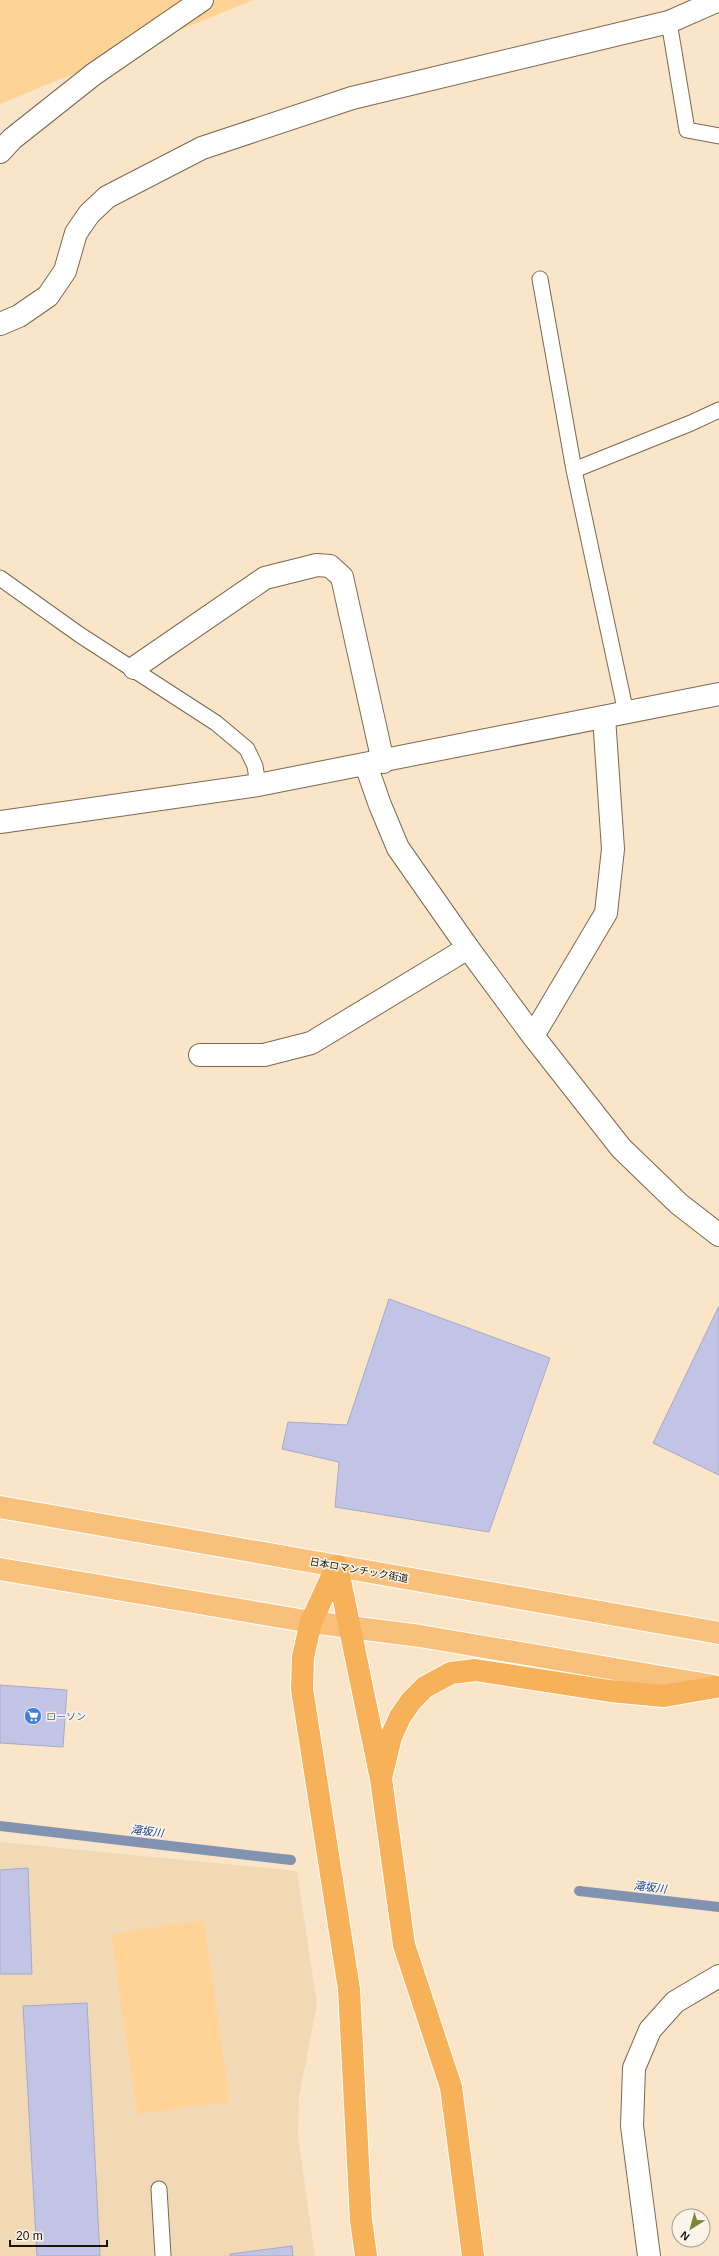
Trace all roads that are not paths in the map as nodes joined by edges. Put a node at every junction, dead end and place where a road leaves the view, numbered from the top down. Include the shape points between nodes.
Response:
1 (202, 0) edge
2 (719, 0) edge
3 (668, 22) junction
4 (719, 136) edge
5 (0, 152) edge
6 (540, 279) dead end
7 (0, 324) edge
8 (719, 410) edge
9 (574, 470) junction
10 (0, 578) edge
11 (134, 668) junction
12 (719, 694) edge
13 (626, 713) junction
14 (604, 718) junction
15 (375, 764) junction
16 (258, 785) junction
17 (0, 822) edge
18 (468, 948) junction
19 (534, 1036) junction
20 (200, 1055) dead end
21 (719, 1235) edge
22 (0, 1507) edge
23 (337, 1566) junction
24 (0, 1569) edge
25 (311, 1622) junction
26 (348, 1627) junction
27 (719, 1633) edge
28 (717, 1687) edge
29 (381, 1780) junction
30 (719, 1976) edge
31 (158, 2189) dead end
32 (163, 2256) edge
33 (366, 2256) edge
34 (473, 2256) edge
35 (649, 2256) edge

1 - 5 street via 94,74 12,139
2 - 3 street
3 - 4 lane via 687,130
3 - 7 street via 352,98 202,148 107,197 89,214 76,233 65,271 48,296 19,316
6 - 9 lane
8 - 9 lane
9 - 13 lane
10 - 11 lane via 80,635
11 - 15 street via 265,578 317,565 330,566 342,577
11 - 16 lane via 216,723 247,749 255,766
12 - 13 street
13 - 14 street
14 - 15 street
14 - 19 street via 613,849 606,913
15 - 16 street
15 - 18 street via 380,805 398,848
16 - 17 street
18 - 19 street
18 - 20 street via 311,1043 264,1055
19 - 21 street via 621,1148 679,1204
22 - 23 highway, 日本ロマンチック街道
23 - 25 highway
23 - 26 highway
23 - 27 highway, 日本ロマンチック街道
24 - 25 highway
25 - 26 highway
25 - 33 highway via 302,1657 302,1689 349,1989 360,2220
26 - 28 highway via 420,1636
26 - 29 highway
28 - 29 highway via 664,1696 610,1691 475,1670 451,1673 425,1687 400,1717 391,1737
29 - 34 highway via 404,1945 451,2087
30 - 35 street via 675,2002 650,2030 634,2068 632,2126
31 - 32 lane

